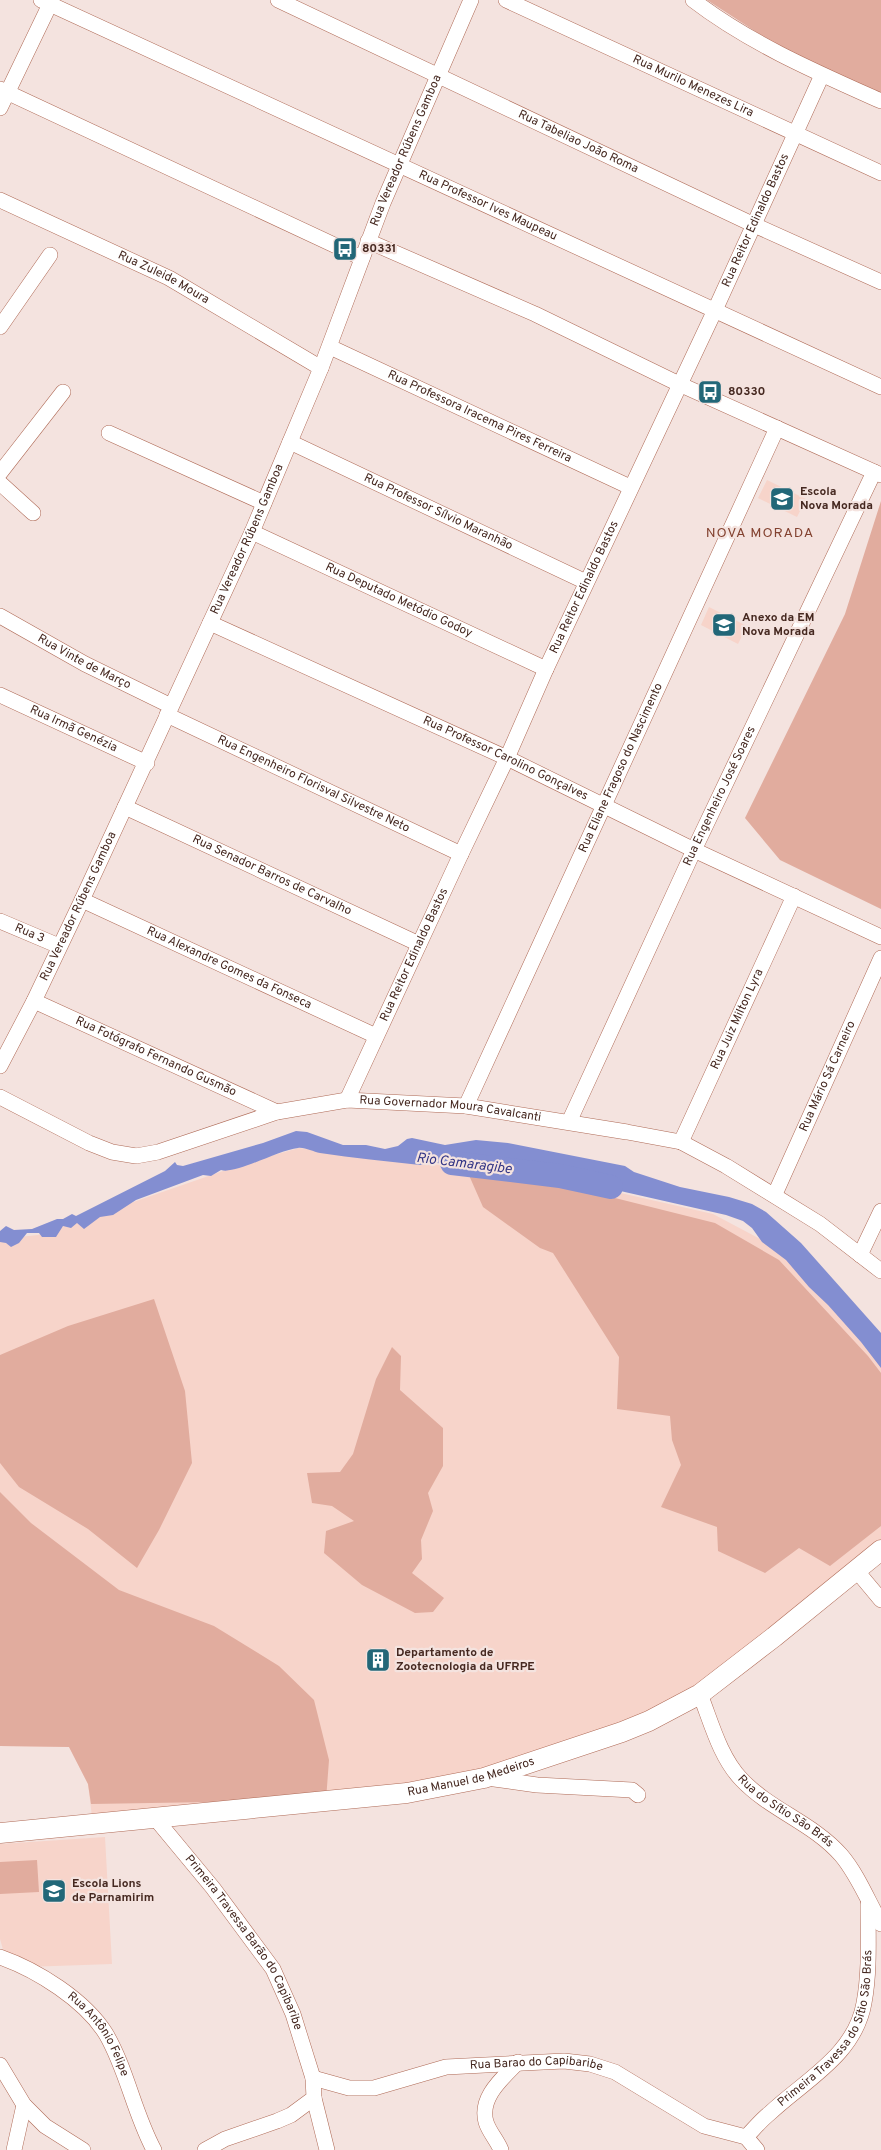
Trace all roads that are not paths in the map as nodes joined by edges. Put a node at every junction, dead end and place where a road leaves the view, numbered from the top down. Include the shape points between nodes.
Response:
1 (278, 0) edge
2 (471, 0) edge
3 (506, 0) edge
4 (693, 0) edge
5 (48, 1) edge
6 (822, 75) junction
7 (438, 76) junction
8 (4, 91) edge
9 (881, 100) edge
10 (0, 108) edge
11 (794, 134) junction
12 (399, 165) junction
13 (881, 173) edge
14 (0, 200) edge
15 (752, 224) junction
16 (368, 241) junction
17 (50, 255) dead end
18 (362, 258) junction
19 (881, 282) edge
20 (715, 310) junction
21 (0, 327) edge
22 (330, 346) junction
23 (321, 368) junction
24 (679, 384) junction
25 (881, 387) edge
26 (64, 392) dead end
27 (777, 428) junction
28 (109, 433) dead end
29 (290, 442) junction
30 (0, 473) edge
31 (877, 474) edge
32 (0, 483) edge
33 (630, 487) junction
34 (264, 503) junction
35 (33, 513) dead end
36 (252, 532) junction
37 (586, 582) junction
38 (0, 617) edge
39 (210, 623) junction
40 (546, 670) junction
41 (0, 695) edge
42 (169, 710) junction
43 (507, 758) junction
44 (147, 763) junction
45 (604, 805) junction
46 (125, 807) junction
47 (694, 850) junction
48 (461, 854) junction
49 (794, 896) junction
50 (82, 900) junction
51 (0, 921) edge
52 (881, 936) edge
53 (419, 944) junction
54 (59, 946) junction
55 (881, 958) edge
56 (34, 1000) junction
57 (376, 1036) junction
58 (0, 1066) edge
59 (0, 1097) edge
60 (347, 1100) junction
61 (466, 1106) junction
62 (277, 1112) junction
63 (569, 1122) junction
64 (681, 1142) junction
65 (775, 1194) junction
66 (881, 1211) edge
67 (860, 1255) junction
68 (881, 1272) edge
69 (881, 1550) edge
70 (856, 1570) junction
71 (881, 1600) edge
72 (700, 1694) junction
73 (484, 1778) junction
74 (638, 1794) dead end
75 (154, 1818) junction
76 (0, 1833) edge
77 (868, 1902) junction
78 (881, 1924) edge
79 (0, 1957) edge
80 (518, 2062) junction
81 (0, 2065) edge
82 (313, 2078) junction
83 (314, 2098) junction
84 (24, 2105) junction
85 (746, 2137) junction
86 (14, 2150) edge
87 (83, 2150) edge
88 (154, 2150) edge
89 (205, 2150) edge
90 (328, 2150) edge
91 (501, 2150) edge
92 (757, 2150) edge

1 - 7 street, Rua Tabeliao João Roma
2 - 7 street, Rua Vereador Rúbens Gamboa
3 - 11 street, Rua Murilo Menezes Lira
4 - 6 street via 736,28
5 - 8 street
5 - 12 street, Rua Professor Ives Maupeau
6 - 9 street
6 - 11 street, Rua Reitor Edinaldo Bastos
7 - 12 street, Rua Vereador Rúbens Gamboa
7 - 15 street, Rua Tabeliao João Roma
8 - 10 street
8 - 18 street
11 - 13 street, Rua Murilo Menezes Lira
11 - 15 street, Rua Reitor Edinaldo Bastos
12 - 16 street, Rua Vereador Rúbens Gamboa
12 - 20 street, Rua Professor Ives Maupeau
14 - 23 street, Rua Zuleide Moura via 169,278
15 - 19 street, Rua Tabeliao João Roma
15 - 20 street, Rua Reitor Edinaldo Bastos
16 - 18 street, Rua Vereador Rúbens Gamboa
16 - 24 street via 535,314
17 - 21 street
18 - 22 street, Rua Vereador Rúbens Gamboa
20 - 24 street, Rua Reitor Edinaldo Bastos
20 - 25 street, Rua Professor Ives Maupeau
22 - 23 street, Rua Vereador Rúbens Gamboa
22 - 33 street, Rua Professora Iracema Pires Ferreira
23 - 29 street, Rua Vereador Rúbens Gamboa
24 - 27 street
24 - 33 street, Rua Reitor Edinaldo Bastos
26 - 30 street
27 - 31 street
27 - 45 street, Rua Eliane Fragoso do Nascimento
28 - 34 street
29 - 34 street, Rua Vereador Rúbens Gamboa
29 - 37 street, Rua Professor Sílvio Maranhão
31 - 47 street, Rua Engenheiro José Soares
32 - 35 street
33 - 37 street, Rua Reitor Edinaldo Bastos
34 - 36 street, Rua Vereador Rúbens Gamboa
36 - 39 street, Rua Vereador Rúbens Gamboa
36 - 40 street, Rua Deputado Metódio Godoy
37 - 40 street, Rua Reitor Edinaldo Bastos
38 - 42 street, Rua Vinte de Março
39 - 42 street, Rua Vereador Rúbens Gamboa
39 - 43 street, Rua Professor Carolino Gonçalves
40 - 43 street, Rua Reitor Edinaldo Bastos
41 - 44 street, Rua Irmã Genézia
42 - 44 street, Rua Vereador Rúbens Gamboa
42 - 48 street, Rua Engenheiro Florisval Silvestre Neto
43 - 45 street, Rua Professor Carolino Gonçalves
43 - 48 street, Rua Reitor Edinaldo Bastos
44 - 46 street, Rua Vereador Rúbens Gamboa
45 - 47 street, Rua Professor Carolino Gonçalves
45 - 61 street, Rua Eliane Fragoso do Nascimento
46 - 50 street, Rua Vereador Rúbens Gamboa
46 - 53 street, Rua Senador Barros de Carvalho
47 - 49 street, Rua Professor Carolino Gonçalves
47 - 63 street, Rua Engenheiro José Soares
48 - 53 street, Rua Reitor Edinaldo Bastos
49 - 52 street, Rua Professor Carolino Gonçalves
49 - 64 street, Rua Juiz Milton Lyra
50 - 54 street, Rua Vereador Rúbens Gamboa
50 - 57 street, Rua Alexandre Gomes da Fonseca
51 - 54 street, Rua 3
53 - 57 street, Rua Reitor Edinaldo Bastos
54 - 56 street, Rua Vereador Rúbens Gamboa
55 - 65 street, Rua Mário Sá Carneiro
56 - 58 street, Rua Vereador Rúbens Gamboa
56 - 62 street, Rua Fotógrafo Fernando Gusmão
57 - 60 street, Rua Reitor Edinaldo Bastos
59 - 62 street, Rua Governador Moura Cavalcanti via 89,1143 112,1152 136,1156 158,1152
60 - 61 street, Rua Governador Moura Cavalcanti
60 - 62 street, Rua Governador Moura Cavalcanti
61 - 63 street, Rua Governador Moura Cavalcanti
63 - 64 street, Rua Governador Moura Cavalcanti
64 - 65 street, Rua Governador Moura Cavalcanti
65 - 67 street, Rua Governador Moura Cavalcanti
66 - 67 street
67 - 68 street, Rua Governador Moura Cavalcanti
69 - 70 main road, Rua Manuel de Medeiros
70 - 71 street
70 - 72 main road, Rua Manuel de Medeiros
72 - 73 main road, Rua Manuel de Medeiros via 622,1732
72 - 77 street, Rua do Sítio São Brás via 721,1747 741,1779 825,1840 853,1871
73 - 74 street via 537,1785 632,1790
73 - 75 main road, Rua Manuel de Medeiros via 407,1793
75 - 76 main road, Rua Manuel de Medeiros
75 - 82 street, Primeira Travessa Barão do Capibaribe via 213,1888 273,1969 293,2014
77 - 78 street, Rua do Sítio São Brás
77 - 85 street, Primeira Travessa do Sítio São Brás via 866,1985 864,2004 855,2030 842,2049 818,2073 770,2112
79 - 88 street, Rua Antônio Felipe via 52,1983 82,2004 106,2034
80 - 82 street, Rua Barao do Capibaribe via 446,2067 374,2088 350,2088
80 - 85 street, Rua Barao do Capibaribe via 564,2061 616,2072 704,2126
80 - 91 street via 487,2098 486,2121
81 - 84 street
82 - 83 street, Primeira Travessa Barão do Capibaribe
83 - 89 street via 284,2118 225,2139
83 - 90 street
84 - 86 street
84 - 87 street via 45,2126
85 - 92 street

